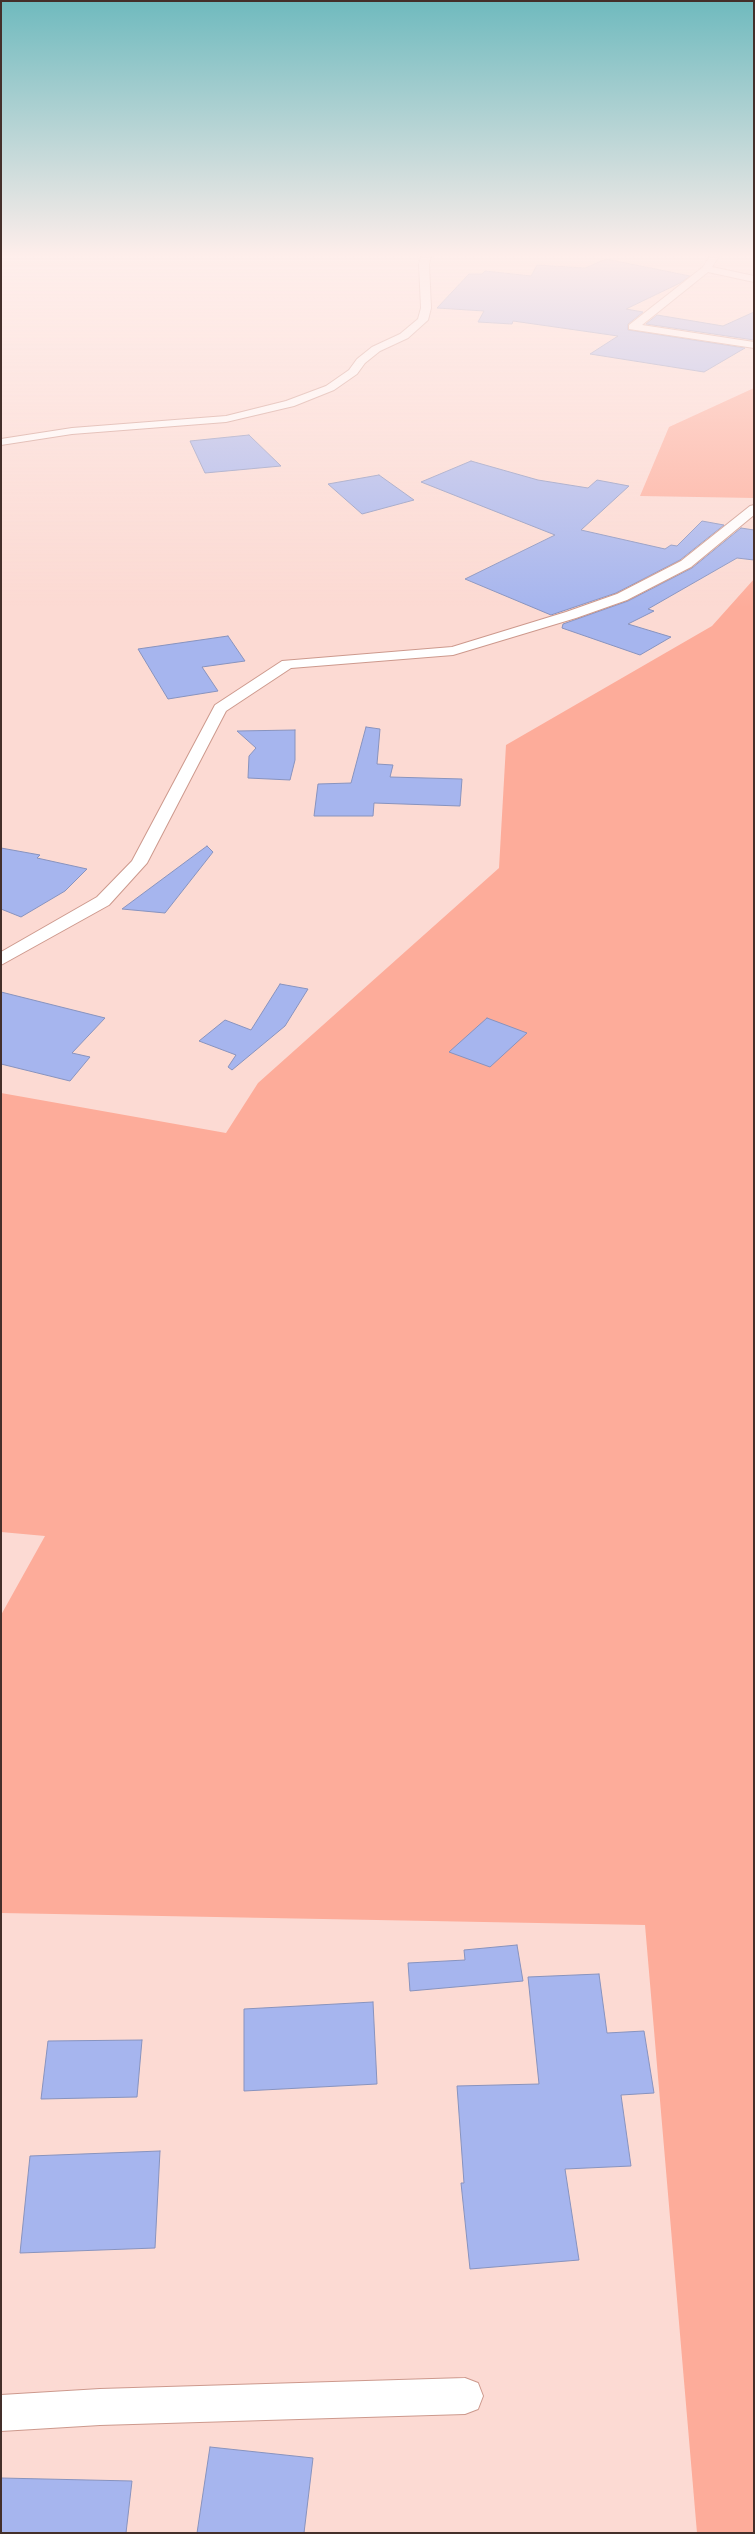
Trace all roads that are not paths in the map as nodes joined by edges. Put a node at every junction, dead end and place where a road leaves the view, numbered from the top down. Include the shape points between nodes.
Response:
1 (354, 371) edge
2 (1, 442) edge
3 (754, 509) edge
4 (1, 960) edge
5 (465, 2396) dead end
6 (1, 2413) edge

1 - 2 street via 330,388 290,404 226,419 72,431
3 - 4 street via 686,564 622,597 570,615 453,651 287,664 220,708 139,863 103,901
5 - 6 street via 108,2406

